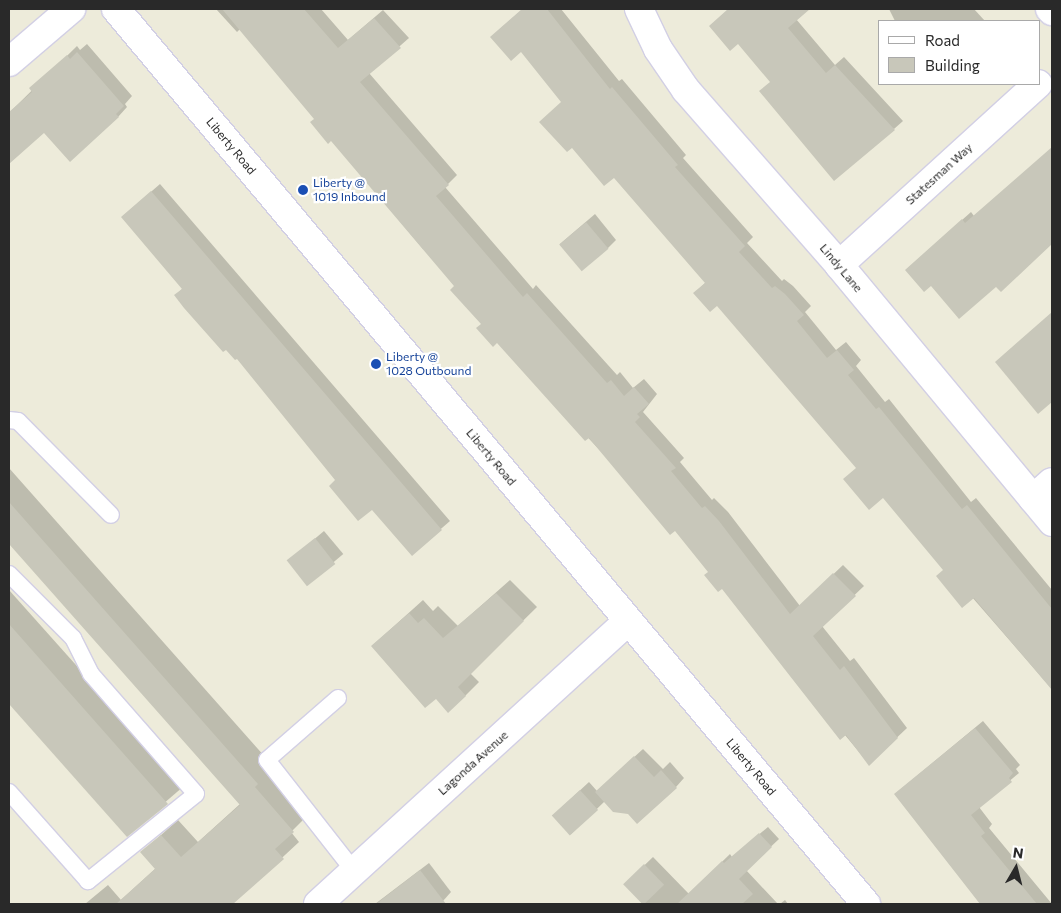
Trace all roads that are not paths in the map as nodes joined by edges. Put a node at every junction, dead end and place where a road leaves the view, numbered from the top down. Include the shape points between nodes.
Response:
1 (70, 9) edge
2 (116, 9) edge
3 (639, 9) edge
4 (9, 62) edge
5 (1052, 71) edge
6 (1041, 81) edge
7 (1037, 85) edge
8 (840, 265) junction
9 (9, 420) edge
10 (1043, 490) edge
11 (111, 515) dead end
12 (1052, 522) edge
13 (9, 574) edge
14 (628, 621) junction
15 (338, 698) dead end
16 (9, 792) edge
17 (354, 871) junction
18 (318, 904) edge
19 (866, 904) edge

1 - 4 street
2 - 14 street, Liberty Road
3 - 8 street, Lindy Lane via 658,49 686,90
5 - 6 street, Statesman Way
7 - 8 street, Statesman Way
8 - 10 street, Lindy Lane
9 - 11 lane via 18,421
10 - 12 street, Lindy Lane
13 - 16 lane via 74,638 91,674 196,794 88,881
14 - 17 street, Lagonda Avenue
14 - 19 street, Liberty Road
15 - 17 lane via 267,760
17 - 18 street, Lagonda Avenue

